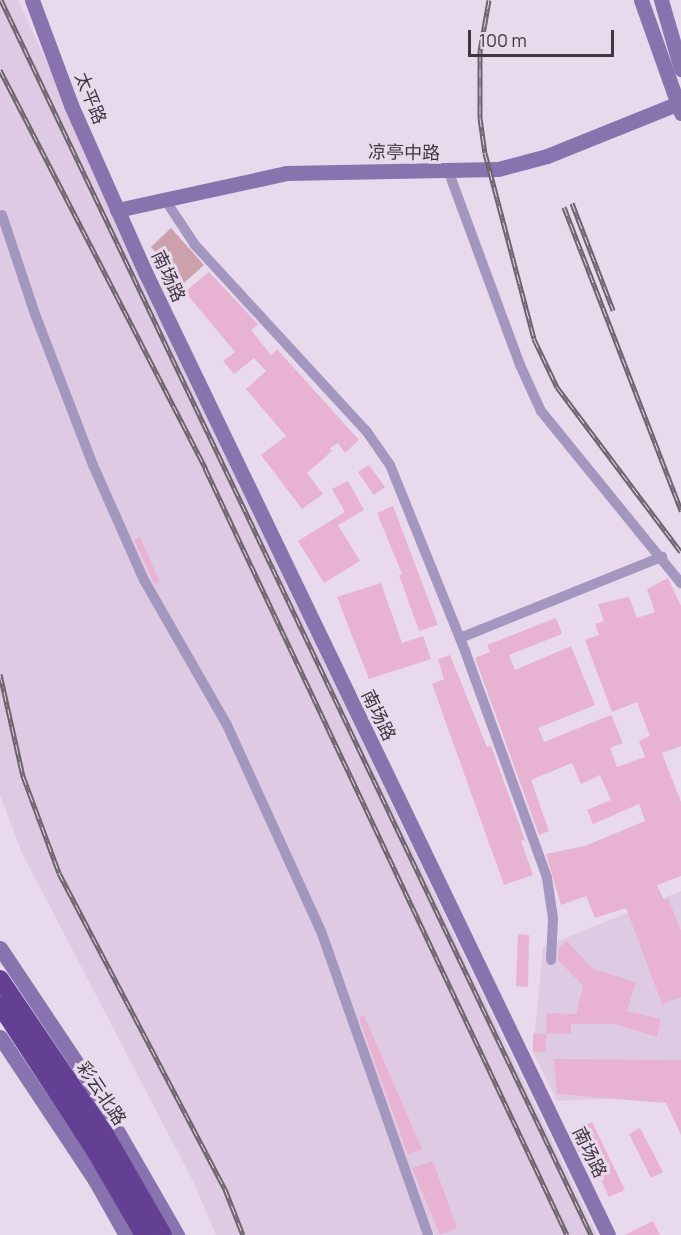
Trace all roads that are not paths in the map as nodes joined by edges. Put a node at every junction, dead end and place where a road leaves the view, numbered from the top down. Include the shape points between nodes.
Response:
1 (32, 0) edge
2 (641, 0) edge
3 (661, 0) edge
4 (681, 69) edge
5 (680, 106) edge
6 (449, 173) junction
7 (164, 198) junction
8 (117, 210) junction
9 (2, 215) dead end
10 (662, 557) junction
11 (681, 583) edge
12 (460, 638) junction
13 (0, 948) edge
14 (551, 960) dead end
15 (0, 979) edge
16 (0, 1005) edge
17 (0, 1037) edge
18 (126, 1235) edge
19 (144, 1235) edge
20 (163, 1235) edge
21 (177, 1235) edge
22 (428, 1235) edge
23 (608, 1235) edge

1 - 8 street, 太平路 via 71,105
2 - 5 street
3 - 4 street
5 - 6 street, 凉亭中路 via 527,162
6 - 7 street, 凉亭中路 via 286,173
6 - 10 street via 520,365 542,411
7 - 8 street, 凉亭中路
7 - 12 street via 195,245 379,447
8 - 23 street, 南场路
9 - 22 street via 39,325 144,580 227,725 321,931
10 - 11 street
10 - 12 street
12 - 14 street via 548,878 553,918
13 - 21 street via 88,1080
15 - 20 highway, 彩云北路 via 106,1136
16 - 19 highway, 彩云北路 via 94,1149
17 - 18 street via 95,1180

